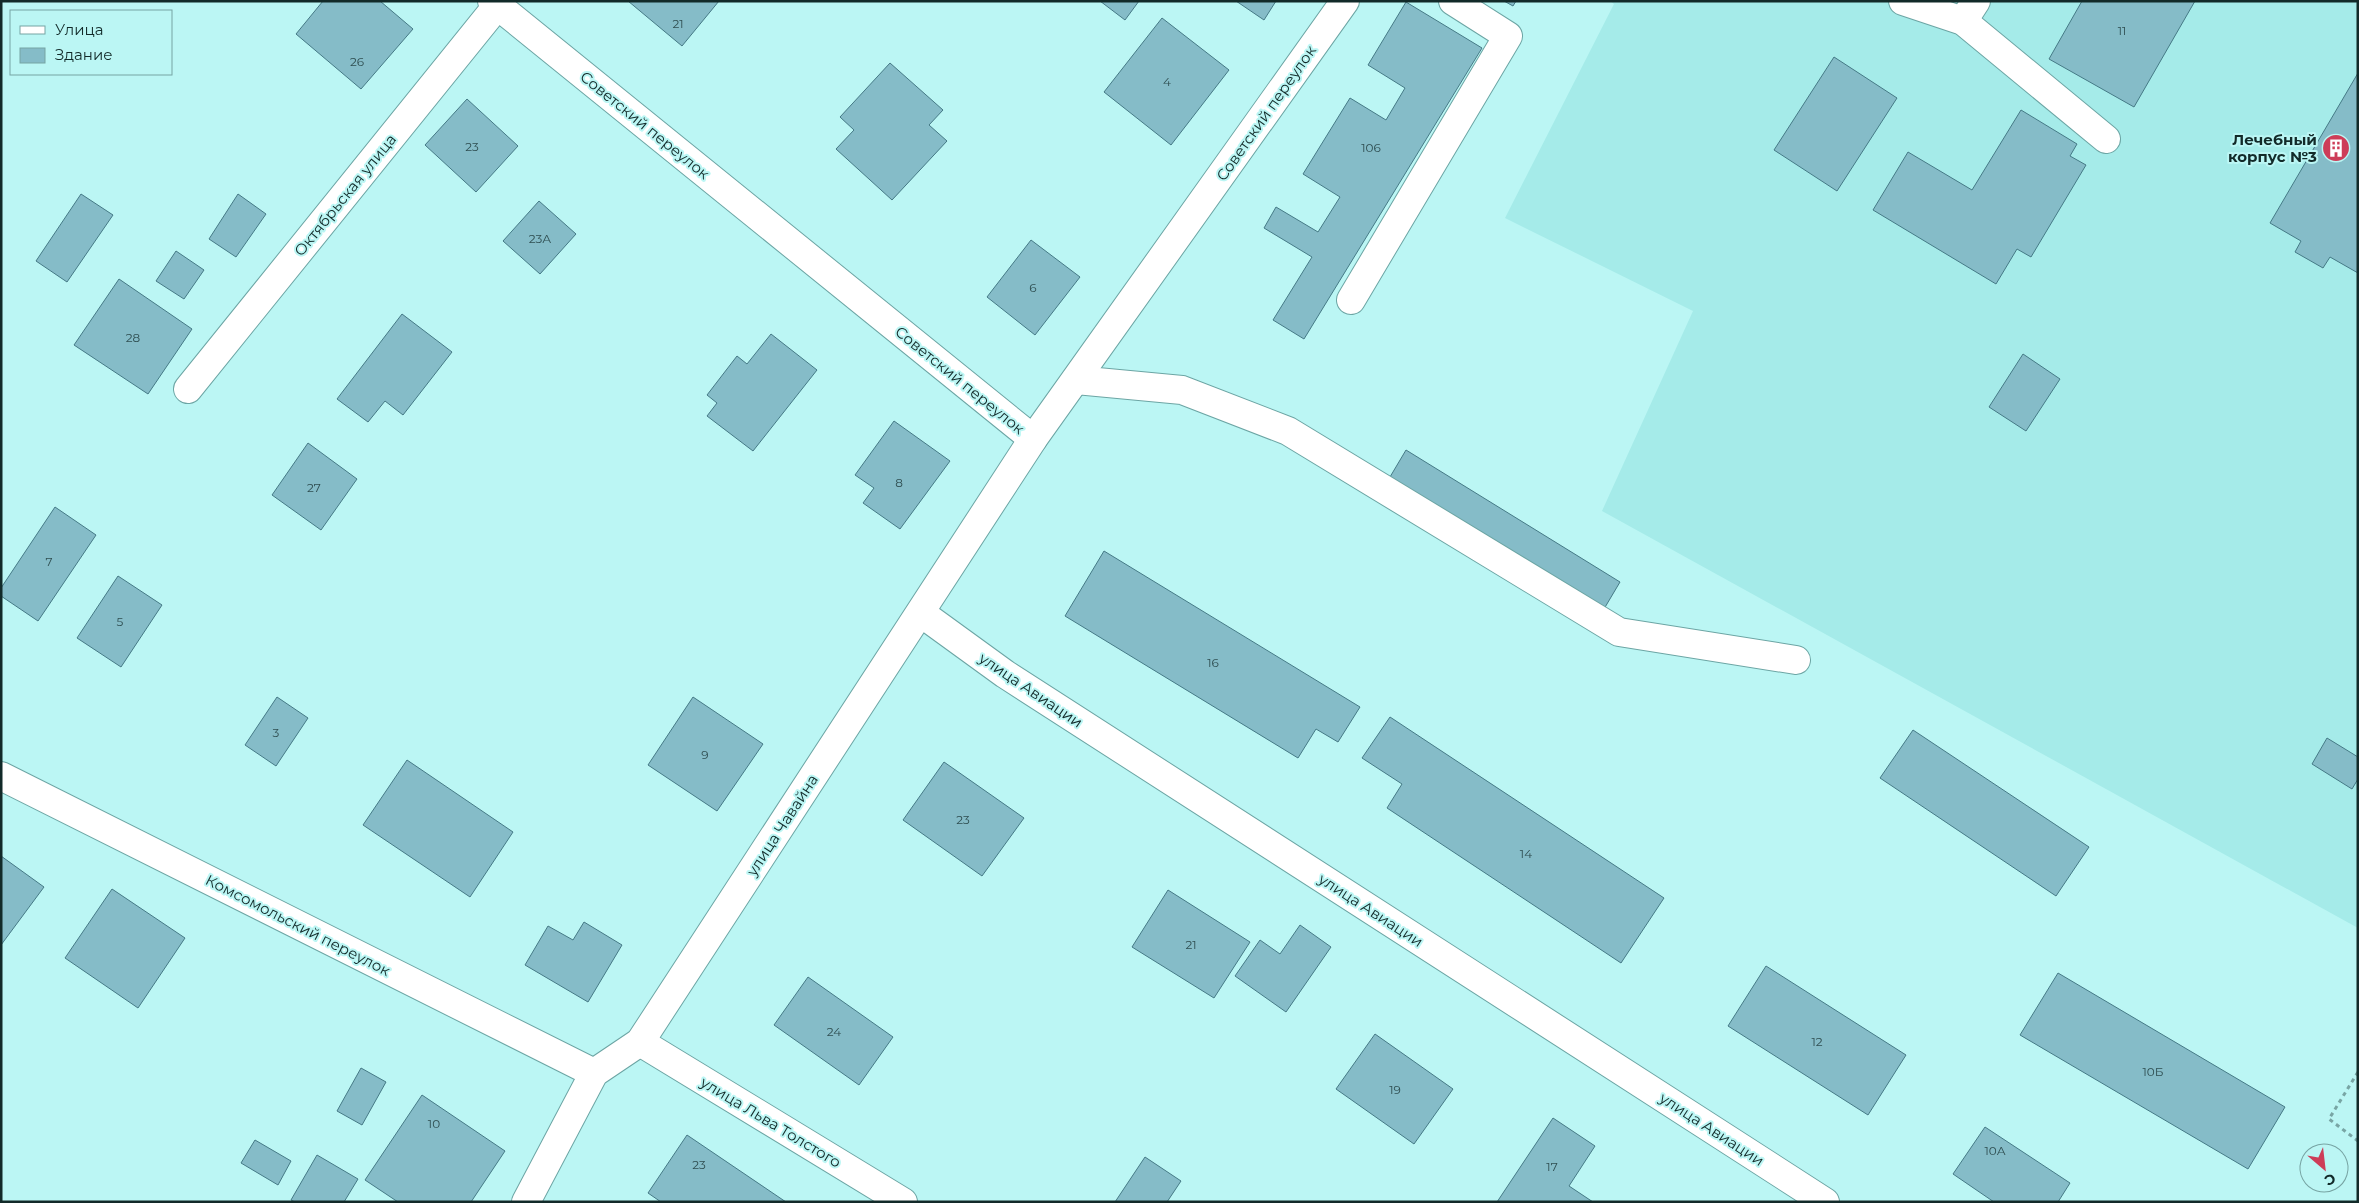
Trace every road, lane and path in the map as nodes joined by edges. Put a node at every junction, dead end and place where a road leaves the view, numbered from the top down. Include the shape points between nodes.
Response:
1 (1345, 1) edge
2 (1453, 1) edge
3 (1903, 1) edge
4 (497, 3) edge
5 (1969, 11) edge
6 (2106, 139) dead end
7 (1351, 300) dead end
8 (1076, 380) junction
9 (188, 389) dead end
10 (1033, 440) junction
11 (921, 613) junction
12 (1796, 660) dead end
13 (1, 776) edge
14 (640, 1042) junction
15 (2358, 1072) edge
16 (594, 1073) junction
17 (2358, 1141) edge
18 (526, 1202) edge
19 (903, 1202) edge
20 (1825, 1202) edge

1 - 8 street, Советский переулок
2 - 7 street via 1508,36
3 - 5 street
4 - 9 street, Октябрьская улица
4 - 10 street, Советский переулок
5 - 6 street
8 - 10 street, Советский переулок
8 - 12 street via 1182,390 1288,431 1619,632
10 - 11 street, улица Чавайна
11 - 14 street, улица Чавайна
11 - 20 street, улица Авиации via 1005,674
13 - 16 street, Комсомольский переулок
14 - 16 street, улица Чавайна
14 - 19 street, улица Льва Толстого
15 - 17 path via 2330,1119
16 - 18 street, улица Чавайна

